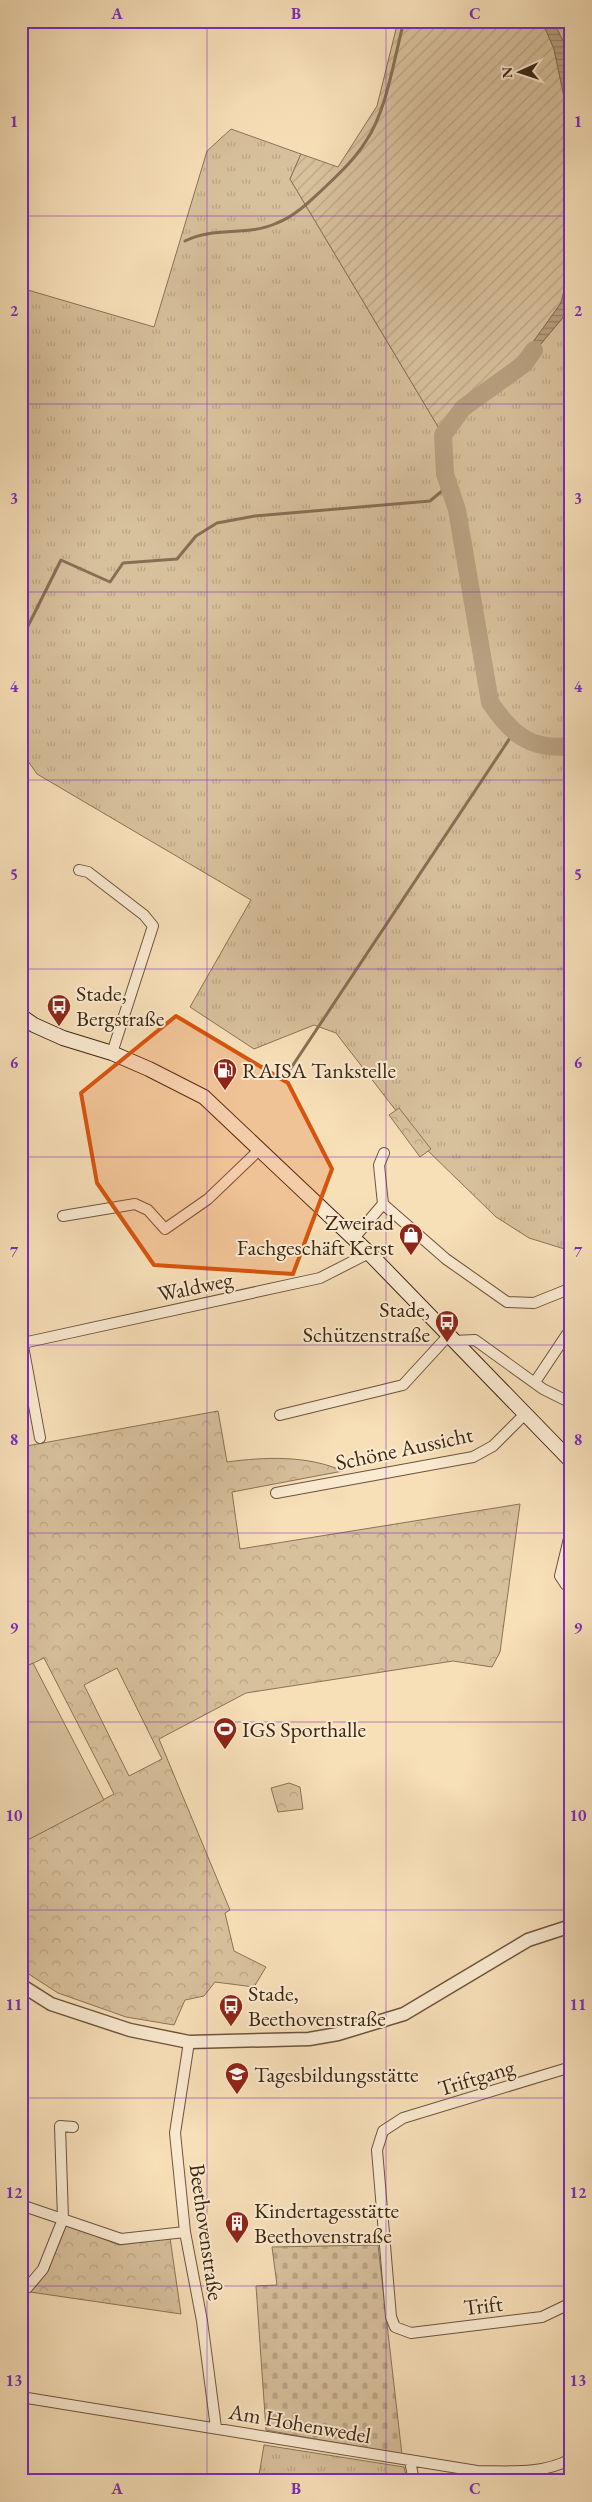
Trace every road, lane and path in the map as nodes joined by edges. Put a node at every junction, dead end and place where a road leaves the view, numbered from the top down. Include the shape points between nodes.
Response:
1 (79, 870) dead end
2 (21, 1016) edge
3 (112, 1053) junction
4 (259, 1150) junction
5 (384, 1153) dead end
6 (383, 1204) junction
7 (63, 1216) dead end
8 (354, 1238) junction
9 (369, 1253) junction
10 (569, 1289) dead end
11 (571, 1333) edge
12 (22, 1339) edge
13 (451, 1339) junction
14 (535, 1382) junction
15 (33, 1400) junction
16 (21, 1402) edge
17 (571, 1403) edge
18 (525, 1414) junction
19 (280, 1415) dead end
20 (40, 1438) dead end
21 (571, 1461) edge
22 (276, 1493) dead end
23 (571, 1530) edge
24 (571, 1587) edge
25 (571, 1926) edge
26 (21, 1985) edge
27 (189, 2042) junction
28 (571, 2067) edge
29 (73, 2127) dead end
30 (21, 2205) edge
31 (63, 2219) junction
32 (185, 2232) junction
33 (21, 2288) edge
34 (571, 2299) edge
35 (395, 2327) joint
36 (21, 2397) edge
37 (216, 2428) junction
38 (571, 2459) edge
39 (410, 2461) junction
40 (414, 2481) edge

1 - 3 street via 88,872 144,915 153,926
2 - 3 main road via 63,1038
3 - 4 main road via 204,1096
4 - 7 street via 208,1198 165,1229 148,1210 135,1204
4 - 8 main road
5 - 6 street via 379,1165
6 - 8 street
6 - 10 street via 446,1259 507,1302 534,1303
8 - 9 main road
9 - 12 street, Waldweg via 320,1278
9 - 13 main road
11 - 14 street via 567,1334
12 - 15 street
13 - 14 street via 474,1340
13 - 18 main road
13 - 19 street via 403,1385
14 - 17 street
15 - 16 street
15 - 20 street
18 - 21 main road
18 - 22 street, Schöne Aussicht via 493,1446 473,1457
23 - 24 street via 560,1576
25 - 27 street via 528,1940 404,2014 338,2034 309,2039
26 - 27 street via 51,2004 130,2030
27 - 32 street, Beethovenstraße via 175,2133
28 - 35 street, Triftgang via 403,2118 382,2131 377,2150 391,2317
29 - 31 street via 60,2126
30 - 31 street
31 - 32 street via 120,2239
31 - 33 street via 43,2269 27,2288
32 - 37 street, Beethovenstraße via 202,2320
34 - 35 street, Trift via 567,2305 542,2317 411,2333
36 - 37 street, Am Hohenwedel
37 - 39 street, Am Hohenwedel
38 - 39 street, Am Hohenwedel via 534,2472 477,2470
39 - 40 street

